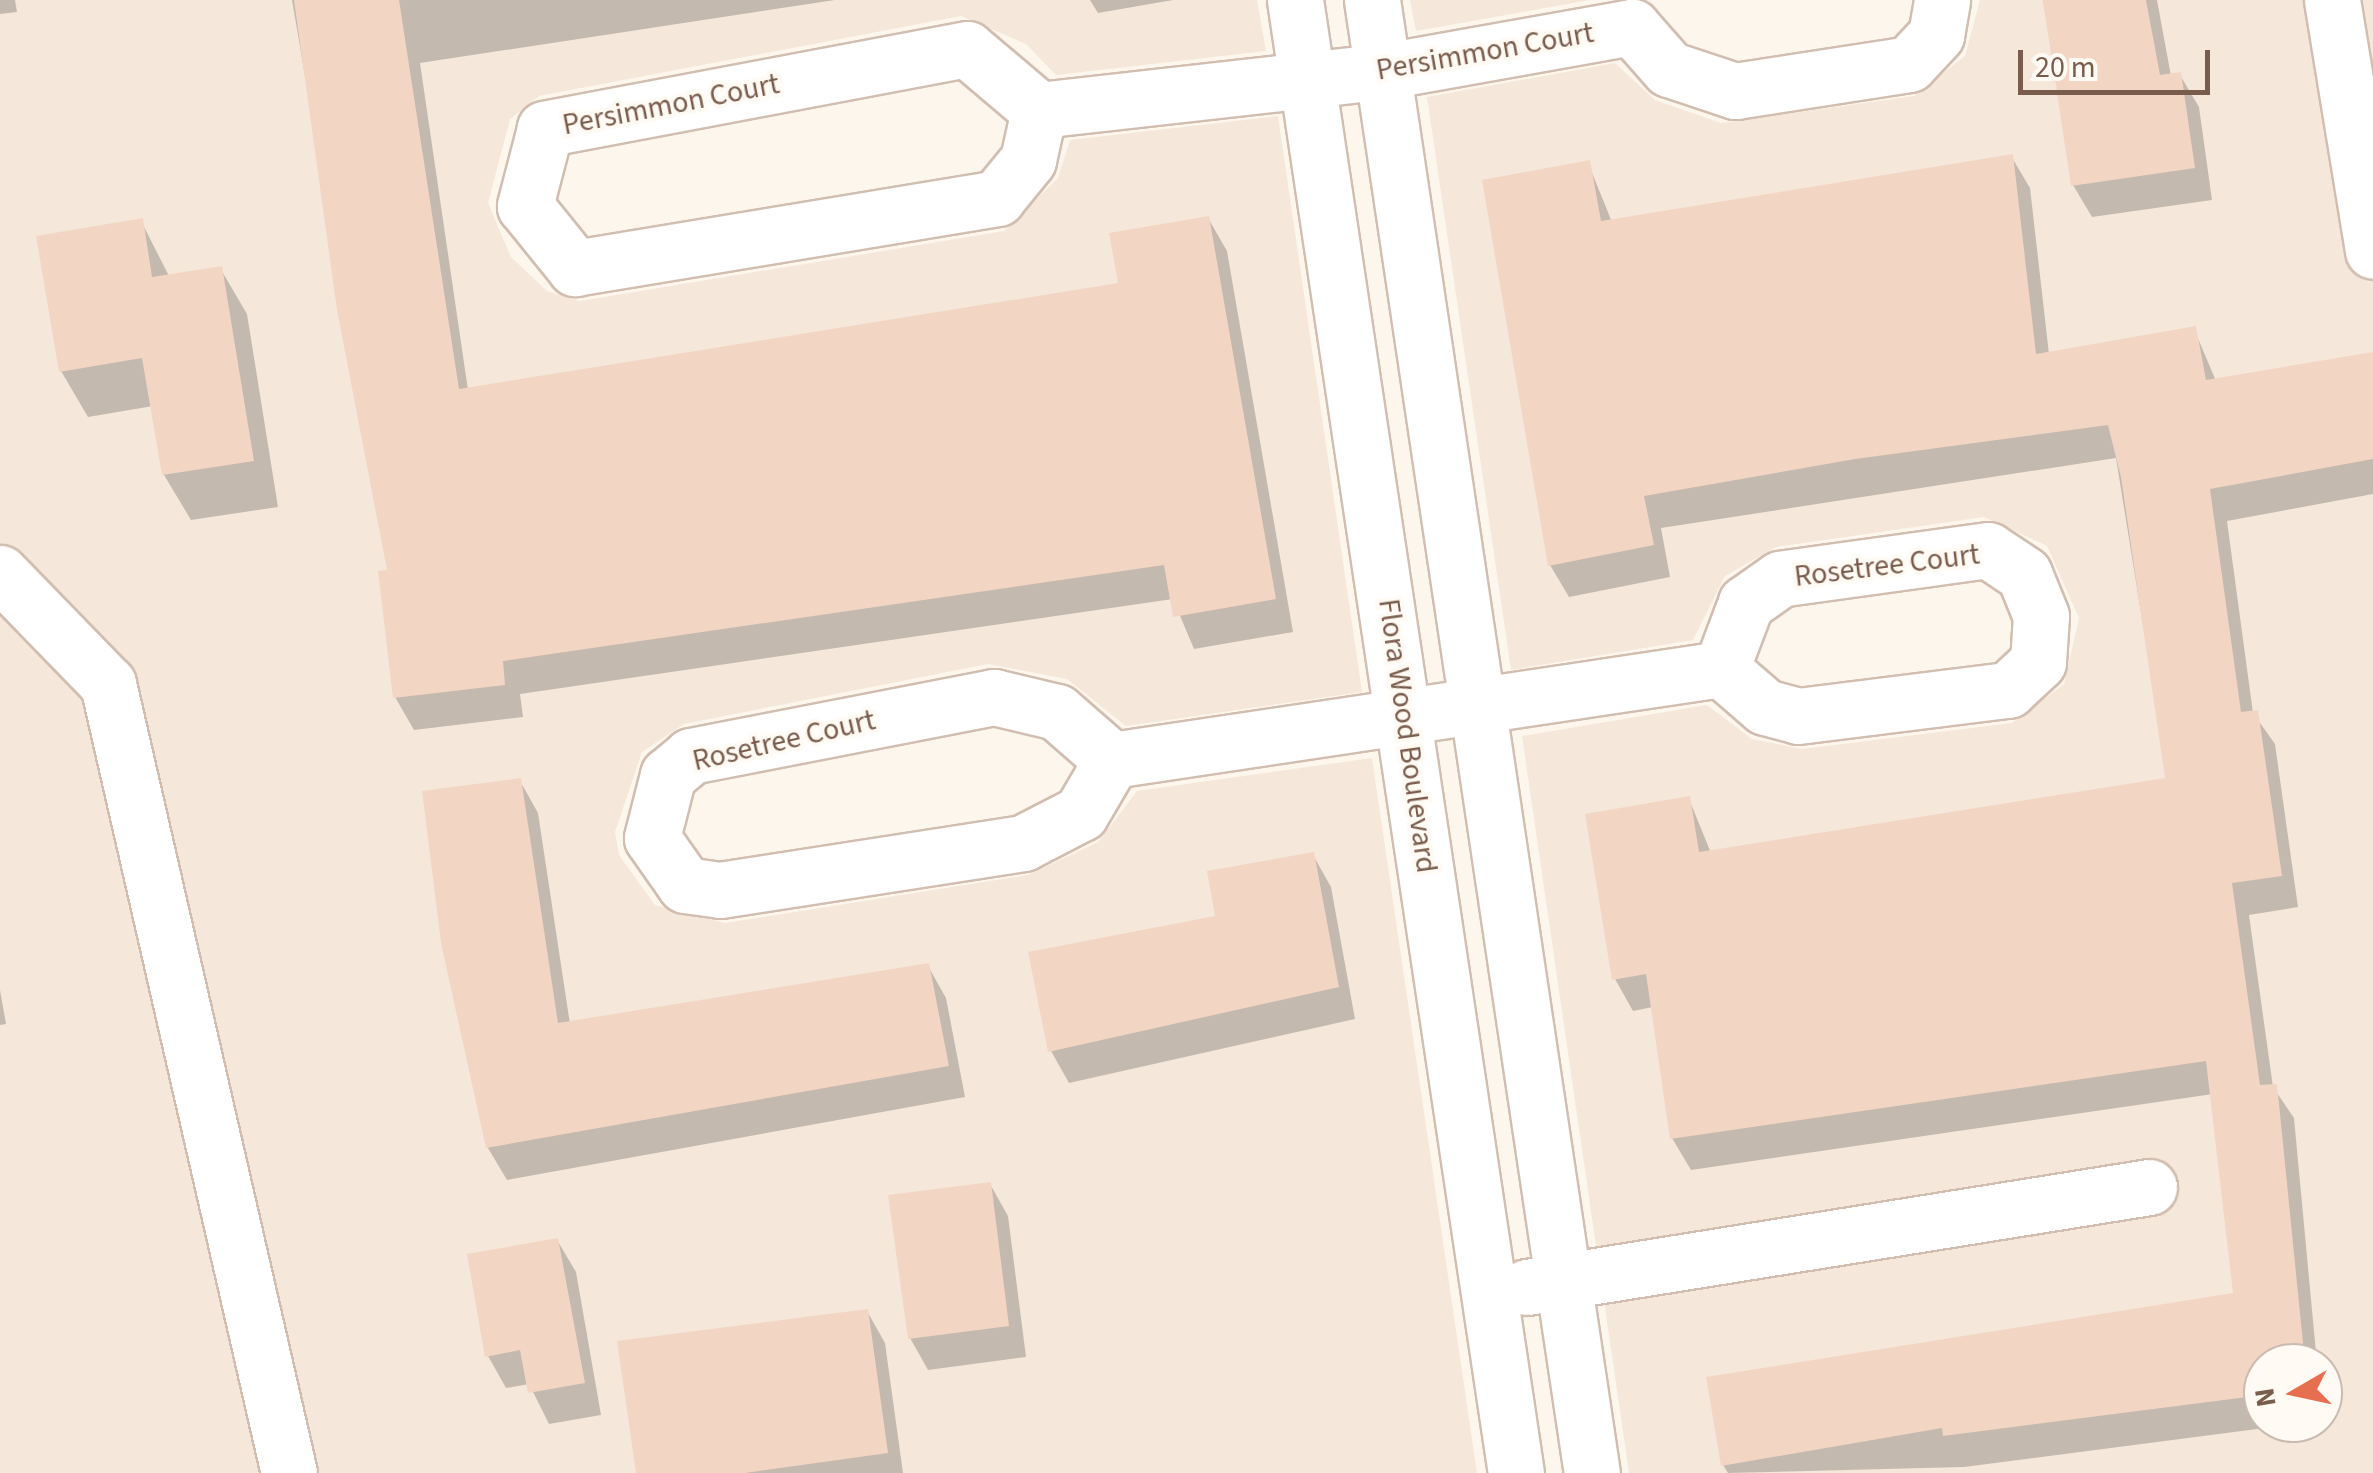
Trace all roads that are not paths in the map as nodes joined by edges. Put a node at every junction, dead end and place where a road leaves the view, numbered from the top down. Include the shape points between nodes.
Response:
1 (1295, 0) edge
2 (1372, 0) edge
3 (1942, 0) edge
4 (1636, 13) edge
5 (2348, 18) edge
6 (1385, 71) junction
7 (1310, 79) junction
8 (1038, 110) junction
9 (2373, 251) edge
10 (0, 573) edge
11 (1721, 669) junction
12 (1480, 709) junction
13 (1404, 720) junction
14 (1112, 760) junction
15 (2149, 1187) dead end
16 (1565, 1281) junction
17 (1490, 1292) junction
18 (289, 1473) edge
19 (1516, 1473) edge
20 (1592, 1473) edge

1 - 7 street, Flora Wood Boulevard
2 - 6 street
3 - 4 street, Persimmon Court via 1936,35 1908,64 1736,91 1669,69
4 - 6 street, Persimmon Court
5 - 9 street
6 - 7 street, Persimmon Court
6 - 12 street
7 - 8 street, Persimmon Court
7 - 13 street, Flora Wood Boulevard
8 - 8 street, Persimmon Court via 1028,160 997,198 575,268 525,206 545,129 967,48
10 - 18 street via 108,684
11 - 11 street, Rosetree Court via 1765,707 1798,716 2008,690 2038,662 2042,616 2024,574 1988,550 1780,579 1746,602
11 - 12 street
12 - 13 street
12 - 16 street
13 - 14 street
13 - 17 street, Flora Wood Boulevard
14 - 14 street, Rosetree Court via 1081,814 1023,843 720,890 685,885 652,838 668,775 691,756 994,697 1057,712
15 - 16 street
16 - 17 street
16 - 20 street
17 - 19 street, Flora Wood Boulevard

